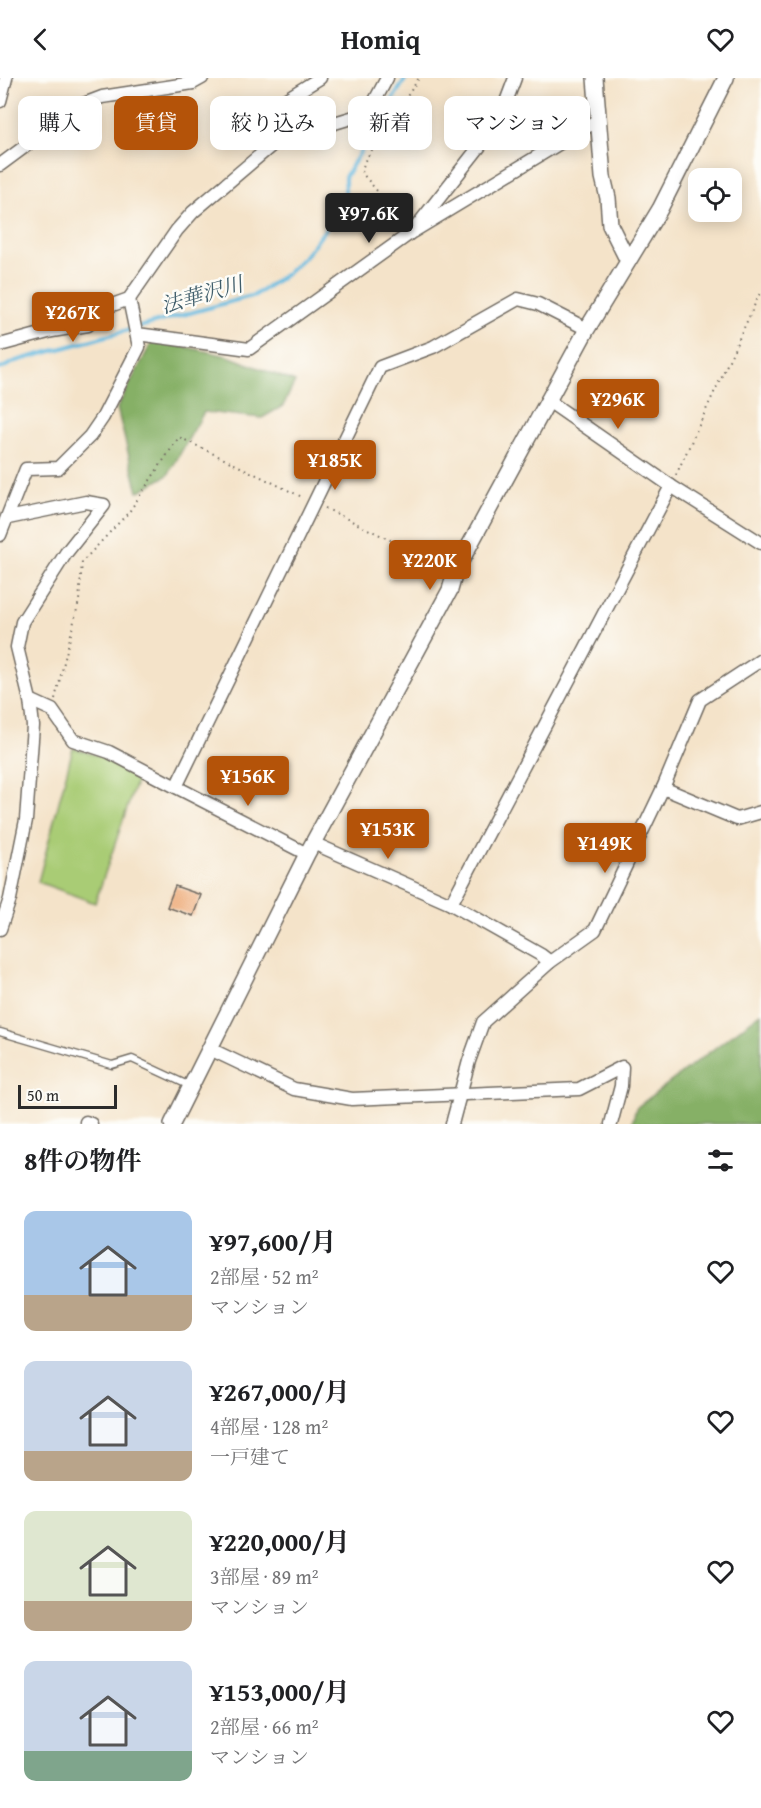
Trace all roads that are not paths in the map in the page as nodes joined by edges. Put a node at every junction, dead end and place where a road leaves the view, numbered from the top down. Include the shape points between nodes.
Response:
1 (6, 78) edge
2 (202, 78) edge
3 (320, 78) edge
4 (387, 78) edge
5 (515, 78) edge
6 (595, 78) edge
7 (726, 78) edge
8 (291, 96) edge
9 (0, 101) edge
10 (598, 120) junction
11 (0, 165) edge
12 (412, 232) junction
13 (628, 261) junction
14 (129, 299) junction
15 (587, 329) junction
16 (137, 334) junction
17 (0, 345) edge
18 (547, 400) junction
19 (671, 486) junction
20 (8, 518) junction
21 (0, 535) edge
22 (761, 543) edge
23 (761, 660) edge
24 (30, 700) junction
25 (176, 788) junction
26 (663, 788) junction
27 (761, 812) edge
28 (310, 848) junction
29 (451, 904) junction
30 (0, 929) edge
31 (550, 962) junction
32 (0, 1032) edge
33 (210, 1049) junction
34 (191, 1087) junction
35 (460, 1094) junction
36 (172, 1124) edge
37 (452, 1124) edge
38 (611, 1124) edge

1 - 9 street
2 - 11 street via 193,83 102,97 81,105
3 - 8 street
4 - 14 street via 372,106 361,115 278,140 210,198 177,230
5 - 12 street via 498,123
6 - 10 street
7 - 13 street via 660,209
10 - 12 street
10 - 13 street via 610,225
12 - 16 street via 249,349
13 - 15 street
14 - 16 street
14 - 17 street via 104,308 88,325
15 - 18 street
15 - 25 street via 538,304 518,299 433,347 380,367
16 - 20 street via 140,347 90,436 58,468 26,469
18 - 19 street
18 - 28 street via 455,572 450,590
19 - 22 street
19 - 29 street
20 - 21 street
20 - 24 street via 86,502 105,505 66,553 22,622 17,647
23 - 26 street via 700,700
24 - 25 street via 52,710 73,740 110,752
24 - 30 street via 33,726 26,820
25 - 28 street
26 - 27 street via 737,819
26 - 31 street via 595,930
28 - 29 street
28 - 33 street
29 - 31 street
31 - 35 street via 483,1022
32 - 34 lane via 112,1065 132,1059
33 - 34 street
33 - 35 street via 294,1089 352,1099
34 - 36 street
35 - 37 street
35 - 38 street via 579,1089 622,1066

